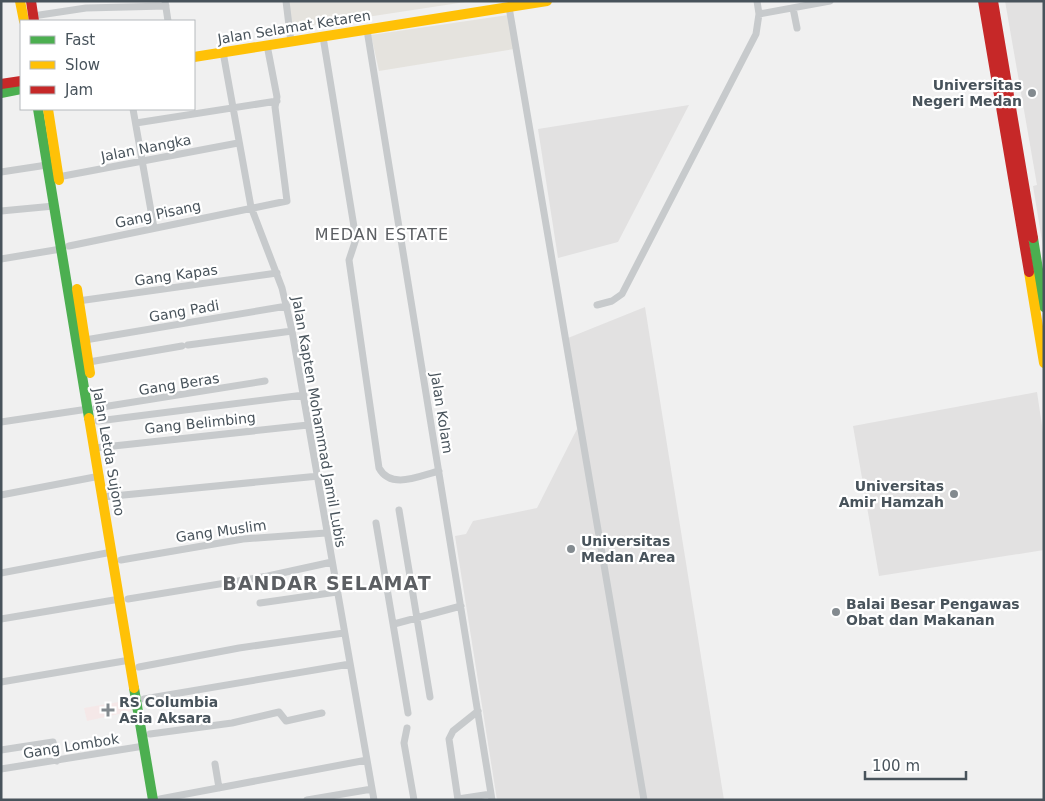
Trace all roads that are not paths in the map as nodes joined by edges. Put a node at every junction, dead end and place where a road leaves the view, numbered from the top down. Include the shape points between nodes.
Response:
1 (20, 1) edge
2 (31, 1) edge
3 (286, 1) edge
4 (547, 1) edge
5 (757, 1) edge
6 (983, 1) edge
7 (993, 1) edge
8 (825, 2) edge
9 (166, 4) edge
10 (509, 7) junction
11 (793, 8) junction
12 (759, 14) junction
13 (34, 19) edge
14 (24, 20) edge
15 (168, 20) edge
16 (796, 28) dead end
17 (367, 30) junction
18 (323, 37) junction
19 (292, 42) junction
20 (267, 46) junction
21 (223, 52) junction
22 (195, 57) edge
23 (20, 81) edge
24 (1, 84) edge
25 (20, 89) edge
26 (1, 93) edge
27 (277, 101) junction
28 (232, 107) junction
29 (38, 110) edge
30 (48, 110) edge
31 (133, 110) edge
32 (1006, 110) junction
33 (136, 123) junction
34 (238, 143) junction
35 (144, 161) junction
36 (47, 165) junction
37 (1, 172) edge
38 (58, 177) junction
39 (54, 206) junction
40 (251, 207) junction
41 (1, 211) edge
42 (154, 228) junction
43 (65, 248) junction
44 (1, 259) edge
45 (277, 273) junction
46 (1033, 273) junction
47 (78, 301) junction
48 (287, 306) junction
49 (597, 306) dead end
50 (1044, 307) edge
51 (292, 331) junction
52 (1041, 335) edge
53 (85, 340) junction
54 (89, 362) junction
55 (1044, 363) edge
56 (265, 382) dead end
57 (304, 395) junction
58 (92, 409) junction
59 (98, 421) junction
60 (1, 422) edge
61 (308, 424) junction
62 (99, 447) junction
63 (439, 471) junction
64 (100, 476) junction
65 (319, 476) junction
66 (1, 495) edge
67 (107, 496) junction
68 (399, 510) dead end
69 (376, 523) dead end
70 (326, 533) junction
71 (112, 552) junction
72 (121, 560) junction
73 (332, 562) junction
74 (1, 573) edge
75 (337, 592) junction
76 (124, 599) junction
77 (260, 603) dead end
78 (461, 606) junction
79 (1, 619) edge
80 (416, 619) junction
81 (394, 624) junction
82 (344, 633) junction
83 (130, 660) junction
84 (350, 664) junction
85 (139, 667) junction
86 (1, 682) edge
87 (430, 697) dead end
88 (144, 699) junction
89 (478, 711) junction
90 (322, 713) dead end
91 (408, 713) dead end
92 (408, 728) dead end
93 (150, 734) junction
94 (144, 746) junction
95 (1, 750) edge
96 (367, 760) junction
97 (58, 761) junction
98 (215, 764) dead end
99 (1, 769) edge
100 (218, 788) junction
101 (372, 789) junction
102 (492, 797) edge
103 (154, 799) edge
104 (458, 799) edge
105 (307, 800) edge
106 (374, 800) edge
107 (414, 800) edge
108 (644, 800) edge

1 - 14 main road
2 - 13 main road
3 - 19 street
4 - 10 main road, Jalan Selamat Ketaren
5 - 12 street
6 - 32 main road
7 - 32 main road
8 - 11 street
9 - 13 street via 86,8
9 - 15 street
10 - 17 main road, Jalan Selamat Ketaren
10 - 108 street
11 - 12 street
11 - 16 street
12 - 49 street via 756,34 622,294
17 - 18 main road, Jalan Selamat Ketaren
17 - 63 street, Jalan Kolam
18 - 19 main road, Jalan Selamat Ketaren
18 - 63 street via 356,239 349,260 379,468 387,478 395,481
19 - 20 main road, Jalan Selamat Ketaren
20 - 21 main road, Jalan Selamat Ketaren
20 - 27 street
21 - 22 main road, Jalan Selamat Ketaren
21 - 28 street, Jalan Kapten Mohammad Jamil Lubis
23 - 24 main road
25 - 26 main road
27 - 28 street
27 - 40 street, Gang Pisang via 275,107 288,200
28 - 33 street
28 - 34 street, Jalan Kapten Mohammad Jamil Lubis
29 - 36 main road, Jalan Letda Sujono
30 - 38 main road, Jalan Letda Sujono
31 - 33 street
32 - 46 main road
33 - 35 street
34 - 35 street, Jalan Nangka
34 - 40 street, Jalan Kapten Mohammad Jamil Lubis
35 - 38 street, Jalan Nangka
35 - 42 street
36 - 37 street
36 - 39 main road, Jalan Letda Sujono
38 - 43 main road, Jalan Letda Sujono
39 - 41 street
39 - 43 main road, Jalan Letda Sujono
40 - 42 street, Gang Pisang
40 - 45 street, Jalan Kapten Mohammad Jamil Lubis
42 - 43 street, Gang Pisang
43 - 44 street, Gang Pisang
43 - 47 main road, Jalan Letda Sujono
43 - 58 main road, Jalan Letda Sujono
45 - 47 street, Gang Kapas
45 - 48 street, Jalan Kapten Mohammad Jamil Lubis
46 - 50 main road
46 - 52 main road
47 - 53 main road, Jalan Letda Sujono
48 - 51 street, Jalan Kapten Mohammad Jamil Lubis
48 - 53 street, Gang Padi
51 - 54 street
51 - 57 street, Jalan Kapten Mohammad Jamil Lubis
52 - 55 main road
53 - 54 main road, Jalan Letda Sujono
54 - 58 main road, Jalan Letda Sujono
56 - 58 street, Gang Beras
57 - 59 street
57 - 61 street, Jalan Kapten Mohammad Jamil Lubis
58 - 59 main road, Jalan Letda Sujono
58 - 60 street, Gang Beras
58 - 62 main road, Jalan Letda Sujono
59 - 62 main road, Jalan Letda Sujono
61 - 62 street, Gang Belimbing
61 - 65 street, Jalan Kapten Mohammad Jamil Lubis
62 - 64 main road, Jalan Letda Sujono
62 - 67 main road, Jalan Letda Sujono
63 - 78 street, Jalan Kolam
64 - 66 street
64 - 67 main road, Jalan Letda Sujono
65 - 67 street
65 - 70 street, Jalan Kapten Mohammad Jamil Lubis
67 - 71 main road, Jalan Letda Sujono
67 - 72 main road, Jalan Letda Sujono
68 - 80 street
69 - 81 street
70 - 72 street, Gang Muslim via 244,539
70 - 73 street, Jalan Kapten Mohammad Jamil Lubis
71 - 74 street
71 - 76 main road, Jalan Letda Sujono
72 - 76 main road, Jalan Letda Sujono
73 - 75 street, Jalan Kapten Mohammad Jamil Lubis
73 - 76 street via 268,576
75 - 77 street
75 - 82 street, Jalan Kapten Mohammad Jamil Lubis
76 - 79 street
76 - 83 main road, Jalan Letda Sujono
76 - 85 main road, Jalan Letda Sujono
78 - 80 street
78 - 89 street, Jalan Kolam
80 - 81 street
80 - 87 street
81 - 91 street
82 - 84 street, Jalan Kapten Mohammad Jamil Lubis
82 - 85 street
83 - 86 street
83 - 94 main road, Jalan Letda Sujono
84 - 88 street
84 - 96 street, Jalan Kapten Mohammad Jamil Lubis
85 - 88 main road, Jalan Letda Sujono
88 - 93 main road, Jalan Letda Sujono
89 - 102 street, Jalan Kolam
89 - 104 street via 453,731 449,739
90 - 93 street via 286,721 278,712 232,723
92 - 107 street via 404,743
93 - 103 main road, Jalan Letda Sujono
94 - 97 street, Gang Lombok
94 - 103 main road, Jalan Letda Sujono
95 - 97 street via 53,742
96 - 100 street
96 - 101 street, Jalan Kapten Mohammad Jamil Lubis
97 - 99 street, Gang Lombok
98 - 100 street
100 - 103 street
101 - 105 street
101 - 106 street, Jalan Kapten Mohammad Jamil Lubis
102 - 104 street

